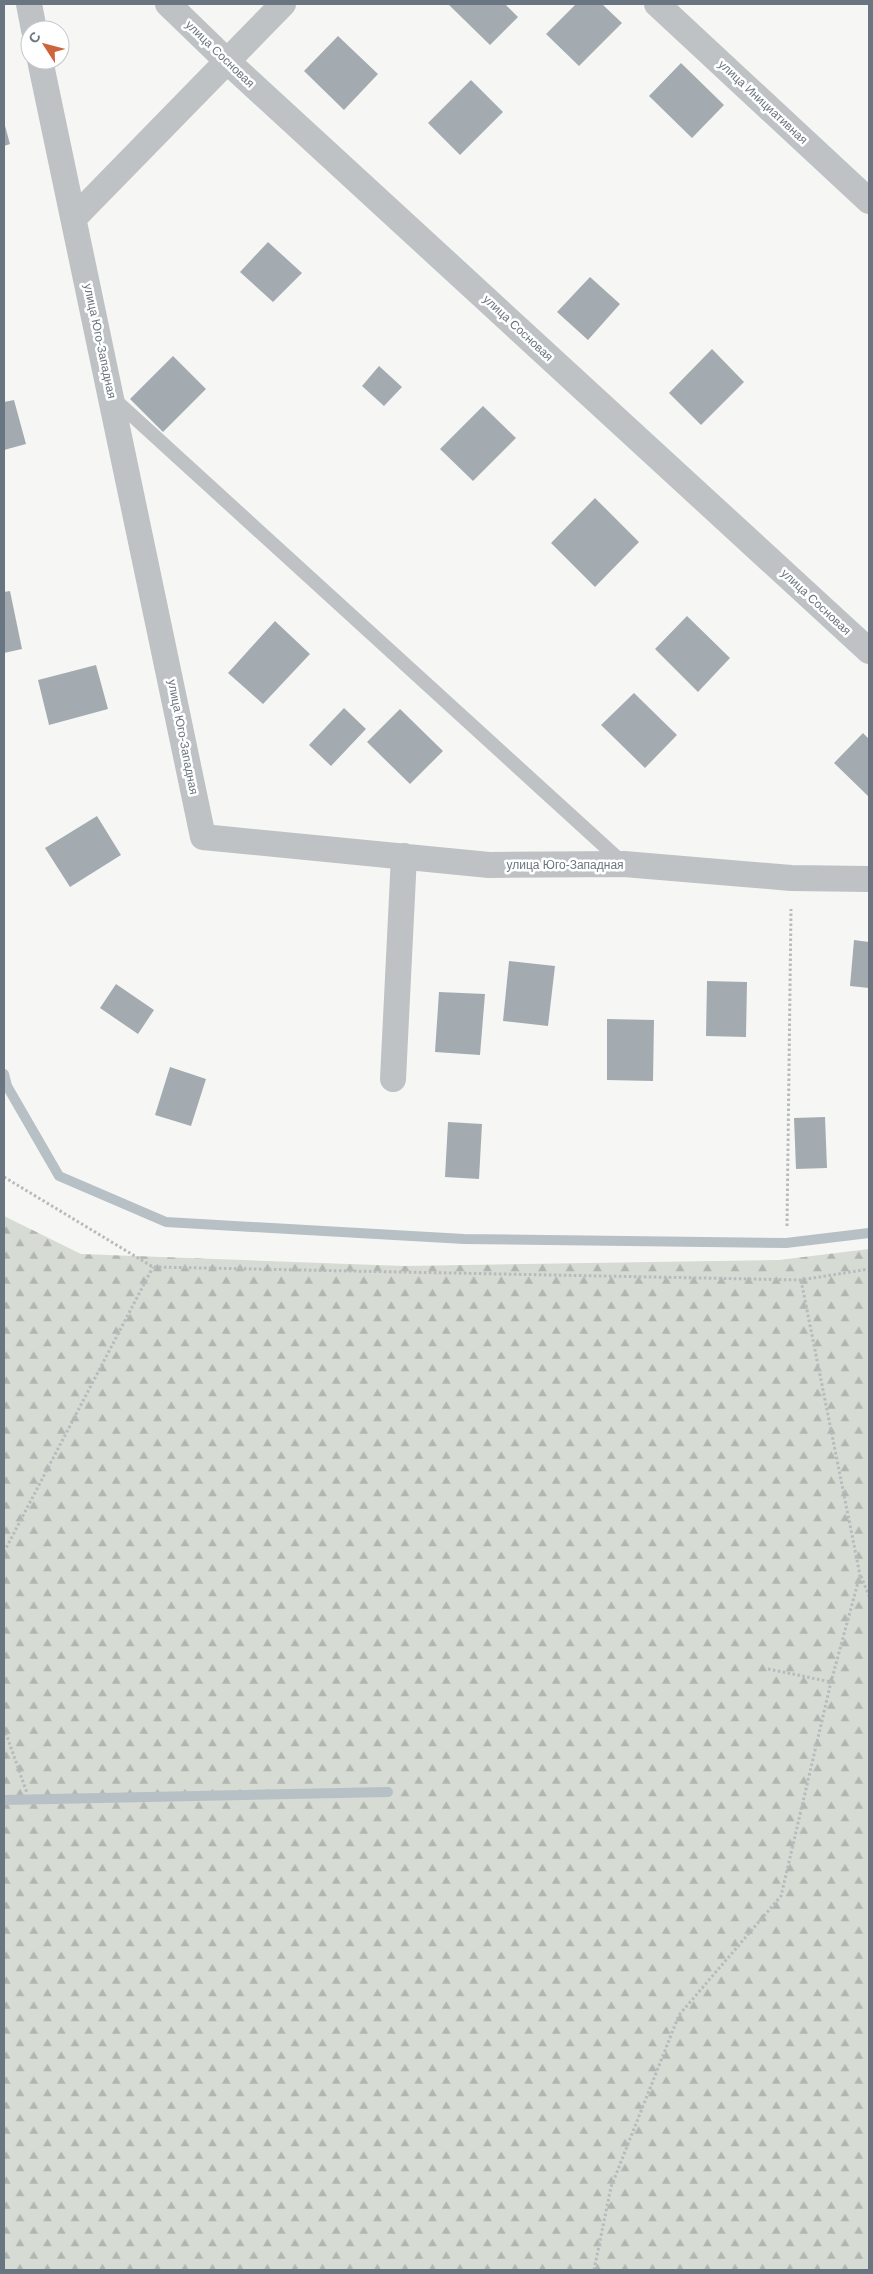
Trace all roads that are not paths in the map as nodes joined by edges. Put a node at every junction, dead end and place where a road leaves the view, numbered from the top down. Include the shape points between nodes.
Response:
1 (28, 4) edge
2 (168, 4) edge
3 (283, 4) edge
4 (657, 4) edge
5 (32, 20) edge
6 (228, 62) junction
7 (42, 70) edge
8 (869, 201) edge
9 (74, 218) junction
10 (112, 396) junction
11 (869, 651) edge
12 (404, 856) junction
13 (624, 864) junction
14 (869, 879) edge
15 (393, 1078) dead end

1 - 5 street
2 - 6 street, улица Сосновая
3 - 6 street
4 - 8 street, улица Инициативная
6 - 9 street
6 - 11 street, улица Сосновая
7 - 9 street, улица Юго-Западная
9 - 10 street, улица Юго-Западная
10 - 12 street, улица Юго-Западная via 203,837
10 - 13 lane
12 - 13 street, улица Юго-Западная via 489,865
12 - 15 street
13 - 14 street, улица Юго-Западная via 791,878

